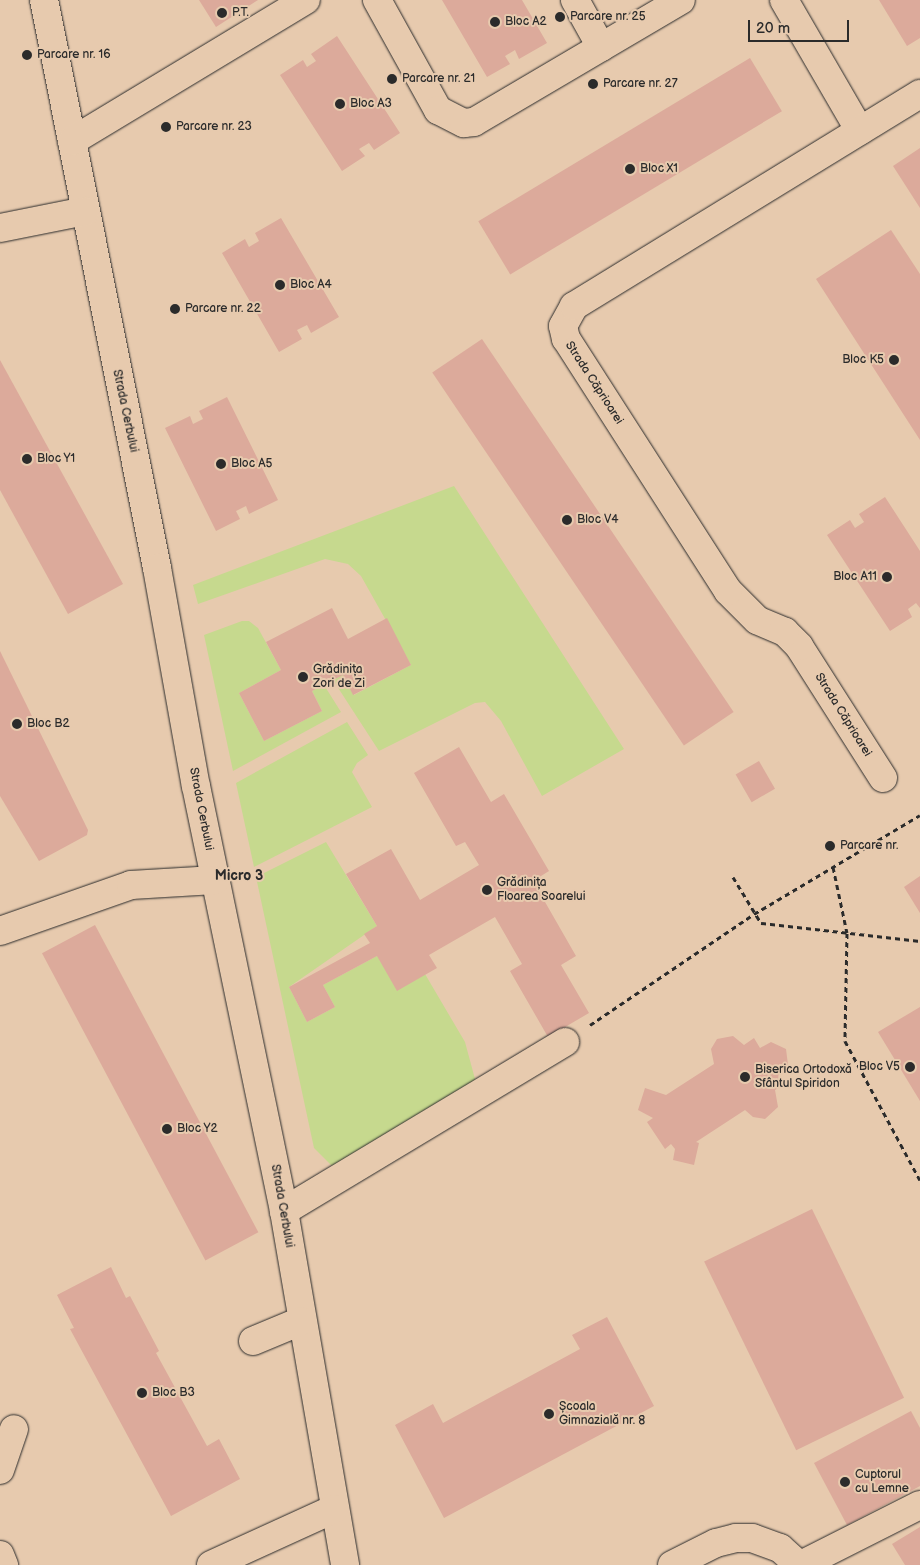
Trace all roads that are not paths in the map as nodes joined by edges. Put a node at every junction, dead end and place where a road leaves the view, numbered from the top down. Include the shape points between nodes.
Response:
1 (44, 0) edge
2 (306, 0) edge
3 (377, 0) edge
4 (575, 0) edge
5 (681, 0) edge
6 (784, 0) edge
7 (601, 47) junction
8 (920, 94) edge
9 (860, 131) junction
10 (72, 142) junction
11 (85, 212) junction
12 (0, 228) edge
13 (883, 778) dead end
14 (215, 880) junction
15 (0, 931) edge
16 (565, 1042) road end
17 (284, 1210) junction
18 (301, 1321) junction
19 (253, 1341) dead end
20 (14, 1429) dead end
21 (0, 1470) edge
22 (920, 1505) edge
23 (334, 1509) junction
24 (0, 1555) edge
25 (4, 1565) edge
26 (211, 1565) edge
27 (345, 1565) edge
28 (672, 1565) edge
29 (800, 1565) edge

1 - 10 street, Strada Cerbului
2 - 10 street
3 - 7 street via 438,110 464,122 474,122
4 - 7 street
5 - 7 street
6 - 9 street
8 - 9 street, Strada Căprioarei
9 - 13 street, Strada Căprioarei via 574,306 563,326 566,339 728,591 752,616 785,632 799,646
10 - 11 street, Strada Cerbului
11 - 12 street
11 - 14 street, Strada Cerbului
14 - 15 street via 122,887
14 - 17 street, Strada Cerbului
16 - 17 street
17 - 18 street, Strada Cerbului
18 - 19 street
18 - 23 street, Strada Cerbului
20 - 21 street
22 - 29 street
23 - 26 street
23 - 27 street, Strada Cerbului
24 - 25 street
28 - 29 street via 736,1538 752,1538 780,1548

